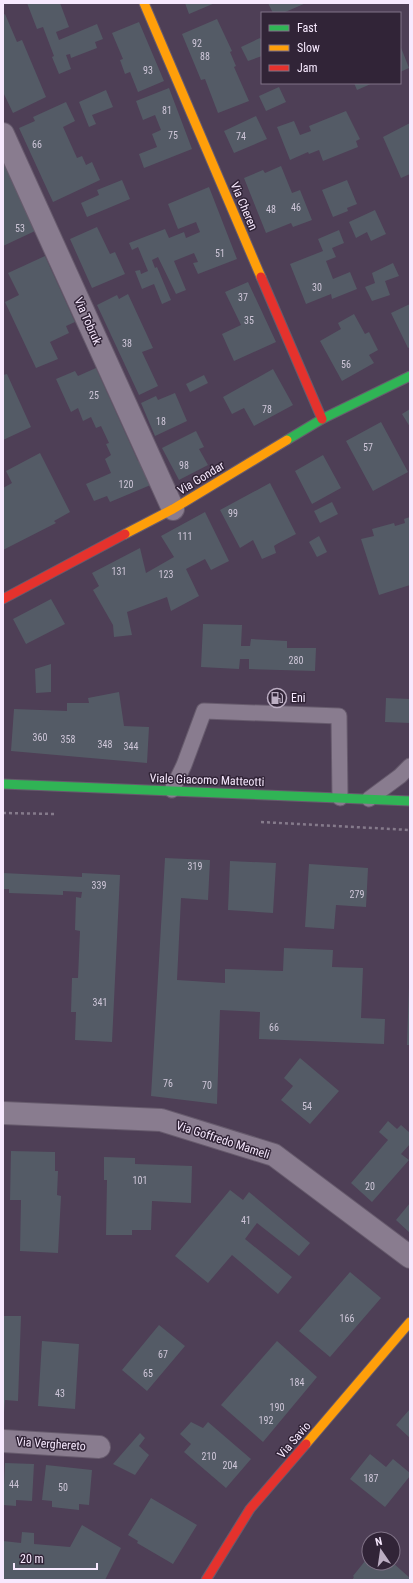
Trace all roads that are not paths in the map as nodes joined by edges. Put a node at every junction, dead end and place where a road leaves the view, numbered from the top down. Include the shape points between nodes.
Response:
1 (144, 3) edge
2 (3, 134) edge
3 (410, 376) edge
4 (322, 419) junction
5 (173, 509) junction
6 (3, 599) edge
7 (410, 766) edge
8 (3, 784) edge
9 (172, 790) junction
10 (340, 798) junction
11 (369, 799) junction
12 (410, 801) edge
13 (3, 1112) edge
14 (410, 1257) edge
15 (410, 1322) edge
16 (3, 1441) edge
17 (100, 1447) dead end
18 (206, 1580) edge

1 - 4 street, Via Cheren
2 - 5 street, Via Tobruk
3 - 4 street, Via Gondar
4 - 5 street, Via Gondar
5 - 6 street, Via Gondar
7 - 11 lane
8 - 9 street, Viale Giacomo Matteotti
9 - 10 street, Viale Giacomo Matteotti
9 - 10 lane via 204,711 339,716
10 - 11 street, Viale Giacomo Matteotti
11 - 12 street, Viale Giacomo Matteotti
13 - 14 street, Via Goffredo Mameli via 161,1120 274,1155
15 - 18 street, Via Savio via 250,1509
16 - 17 street, Via Verghereto

